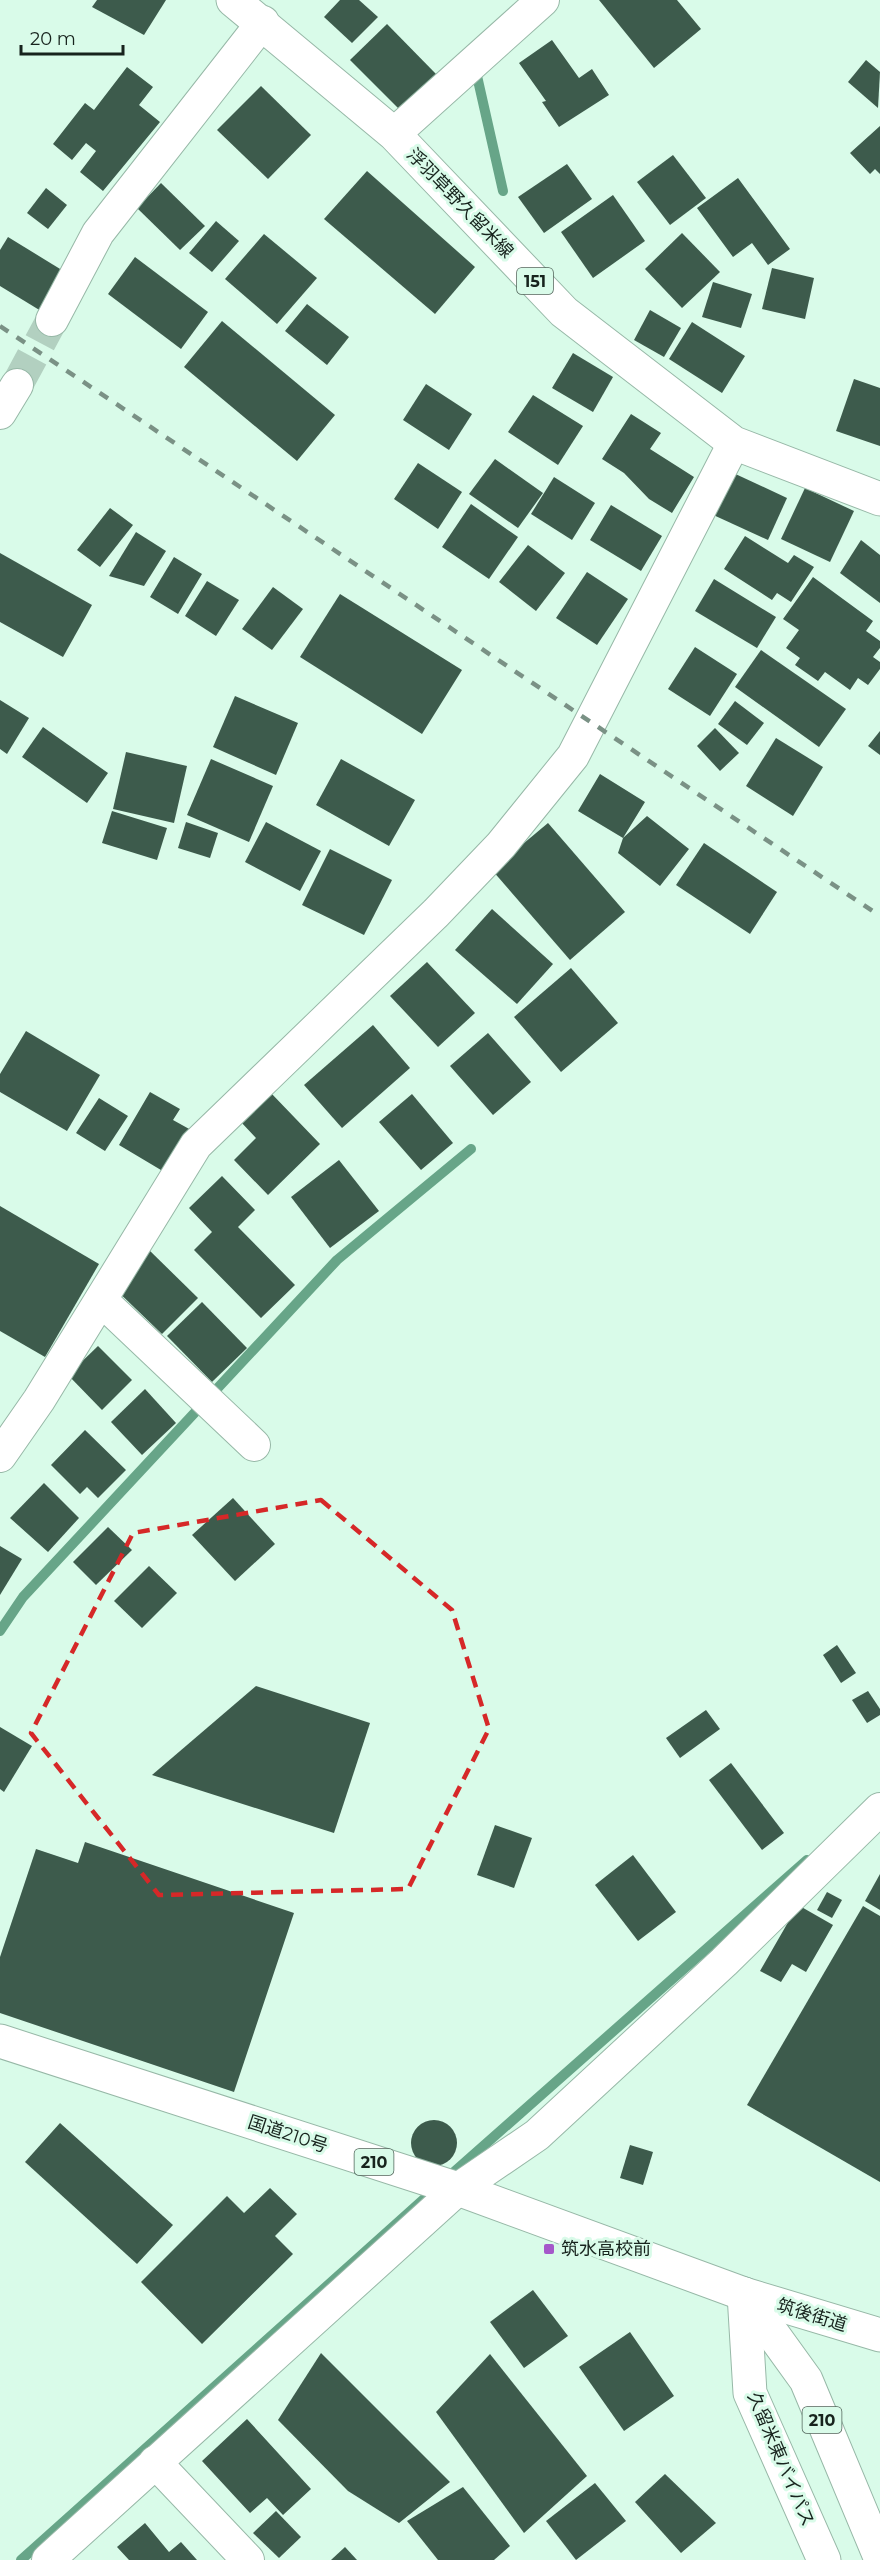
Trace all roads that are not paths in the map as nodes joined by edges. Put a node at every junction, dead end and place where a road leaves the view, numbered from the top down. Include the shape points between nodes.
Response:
1 (233, 0) edge
2 (543, 0) edge
3 (263, 22) junction
4 (394, 134) junction
5 (52, 320) tunnel mouth
6 (17, 385) tunnel mouth
7 (0, 413) edge
8 (734, 443) junction
9 (880, 499) edge
10 (101, 1300) junction
11 (254, 1445) dead end
12 (0, 1456) edge
13 (880, 1809) edge
14 (0, 2042) edge
15 (458, 2189) junction
16 (744, 2294) junction
17 (880, 2335) edge
18 (155, 2462) junction
19 (880, 2557) edge
20 (48, 2560) edge
21 (248, 2560) edge
22 (824, 2560) edge

1 - 3 main road, 浮羽草野久留米線 / 151
2 - 4 street
3 - 4 main road, 浮羽草野久留米線 / 151
3 - 5 street via 98,233
4 - 8 main road, 浮羽草野久留米線 / 151 via 564,312
6 - 7 street
8 - 9 main road, 浮羽草野久留米線 / 151
8 - 10 street via 573,756 501,845 436,913 196,1145
10 - 11 street
10 - 12 street
13 - 15 street via 724,1962 537,2135
14 - 15 main road, 国道210号 / 210
15 - 16 main road, 国道210号 / 210
15 - 18 street
16 - 17 main road, 筑後街道
16 - 19 main road, 210 via 806,2380
16 - 22 main road, 久留米東バイパス via 750,2393
18 - 20 street
18 - 21 street

